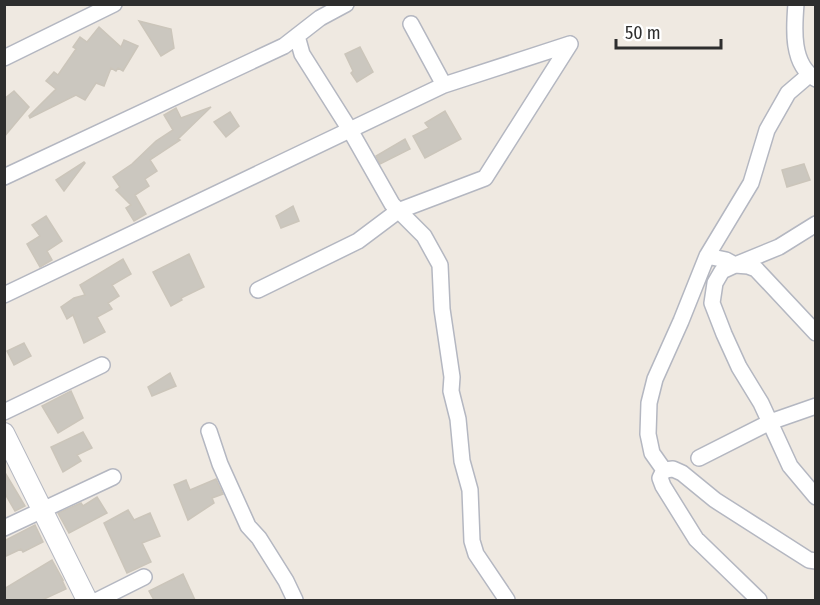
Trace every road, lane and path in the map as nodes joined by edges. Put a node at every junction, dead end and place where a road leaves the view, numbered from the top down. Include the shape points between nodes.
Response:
1 (114, 4) edge
2 (346, 4) edge
3 (796, 4) edge
4 (411, 24) dead end
5 (297, 36) junction
6 (4, 58) edge
7 (813, 77) edge
8 (444, 85) junction
9 (350, 130) junction
10 (4, 177) edge
11 (398, 211) junction
12 (816, 224) edge
13 (706, 256) junction
14 (735, 265) junction
15 (258, 290) dead end
16 (4, 295) edge
17 (816, 333) edge
18 (102, 365) dead end
19 (816, 406) edge
20 (4, 412) edge
21 (770, 422) junction
22 (209, 431) dead end
23 (4, 434) edge
24 (699, 458) dead end
25 (664, 470) junction
26 (113, 477) dead end
27 (816, 497) edge
28 (42, 510) junction
29 (4, 528) edge
30 (816, 561) edge
31 (144, 578) dead end
32 (87, 600) edge
33 (98, 600) edge
34 (295, 600) edge
35 (507, 600) edge
36 (759, 600) edge

1 - 6 street
2 - 5 street
3 - 7 street via 795,40 801,63
4 - 8 street
5 - 9 street via 302,54
5 - 10 street via 284,46
7 - 13 street via 788,93 767,130 751,183
8 - 9 street
8 - 11 street via 570,44 485,178
9 - 11 street
9 - 16 street
11 - 15 street via 358,241
11 - 35 street via 424,236 440,265 451,391 470,490 472,541 476,554
12 - 14 street via 778,247
13 - 14 street
13 - 25 street via 655,379 649,403 652,453
14 - 17 street via 756,269
14 - 21 street via 722,271 715,283 712,303 739,367
18 - 20 street
19 - 21 street
21 - 24 street
21 - 27 street via 790,466
22 - 34 street via 248,526
23 - 28 street
25 - 30 street via 682,473 715,501
25 - 36 street via 660,478 663,486 696,539
26 - 28 street
28 - 29 street
28 - 32 street
31 - 33 street

